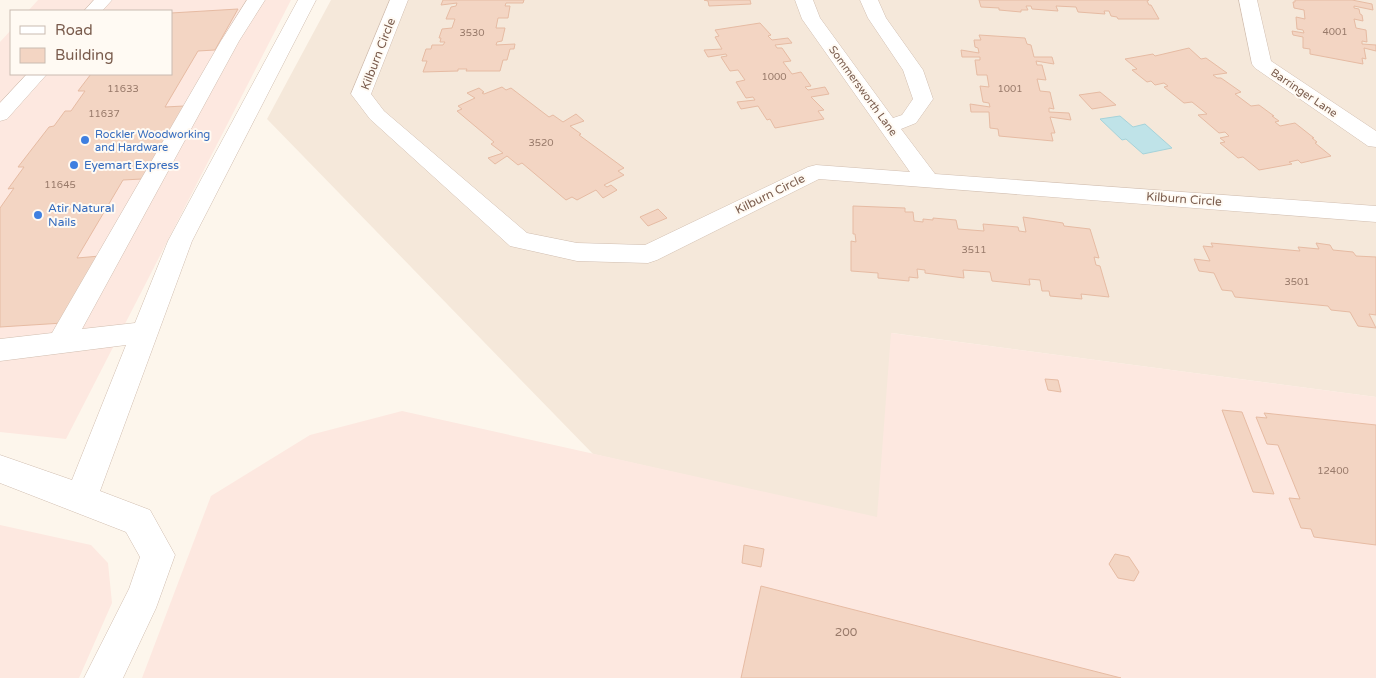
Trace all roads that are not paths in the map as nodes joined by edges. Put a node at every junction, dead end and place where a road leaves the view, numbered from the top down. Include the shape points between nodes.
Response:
1 (103, 0) edge
2 (256, 0) edge
3 (292, 0) edge
4 (307, 0) edge
5 (398, 0) edge
6 (804, 0) edge
7 (869, 0) edge
8 (1248, 0) edge
9 (94, 10) edge
10 (36, 75) edge
11 (0, 115) edge
12 (890, 126) junction
13 (1376, 141) edge
14 (928, 179) junction
15 (1376, 214) edge
16 (145, 332) junction
17 (61, 342) junction
18 (0, 350) edge
19 (0, 469) edge
20 (81, 498) junction
21 (103, 678) edge

1 - 9 street
2 - 17 street
3 - 4 street
4 - 16 street via 180,241
5 - 14 street, Kilburn Circle via 362,94 377,115 519,240 577,252 648,254 816,172
6 - 12 street, Sommersworth Lane via 811,19
7 - 12 street via 877,18 914,70 923,99 909,119
8 - 13 street, Barringer Lane via 1262,64
10 - 11 street
12 - 14 street, Sommersworth Lane
14 - 15 street, Kilburn Circle
16 - 17 street
16 - 20 street
17 - 18 street
19 - 20 street
20 - 21 street via 138,521 158,555 144,596

